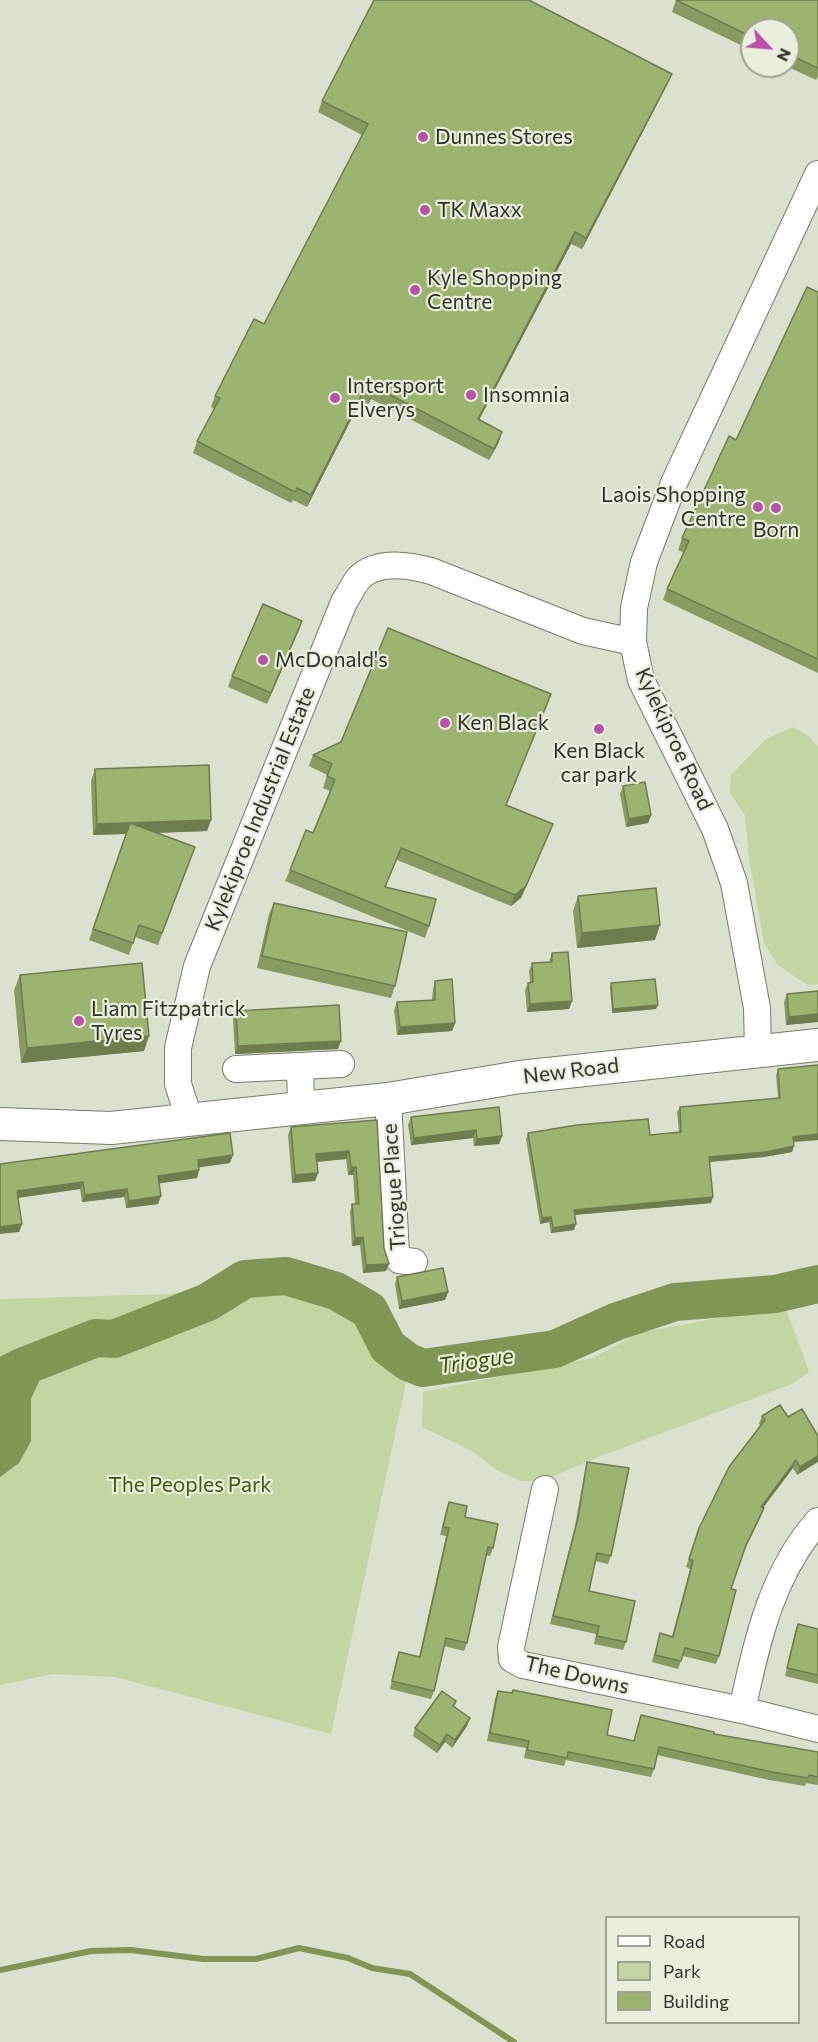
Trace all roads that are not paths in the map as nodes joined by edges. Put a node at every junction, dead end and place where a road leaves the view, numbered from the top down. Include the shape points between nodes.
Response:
1 (818, 174) edge
2 (633, 642) junction
3 (818, 1045) edge
4 (758, 1050) junction
5 (341, 1065) dead end
6 (300, 1066) junction
7 (236, 1069) dead end
8 (388, 1098) junction
9 (313, 1106) junction
10 (189, 1118) junction
11 (8, 1130) edge
12 (414, 1262) dead end
13 (545, 1489) dead end
14 (818, 1521) edge
15 (742, 1710) junction
16 (818, 1729) edge

1 - 2 street, Kylekiproe Road via 657,523 634,608
2 - 4 street, Kylekiproe Road via 641,680 716,829 734,883 757,1008
2 - 10 street, Kylekiproe Industrial Estate via 583,631 412,566 384,566 360,577 344,602 196,966 178,1048 178,1084
3 - 4 main road, New Road
4 - 8 main road, New Road via 520,1077
5 - 6 street
6 - 7 street
6 - 9 street
8 - 9 main road, New Road
8 - 12 street, Triogue Place via 396,1255 399,1260
9 - 10 main road, New Road
10 - 11 main road, New Road via 111,1128
13 - 15 street, The Downs via 511,1647 512,1659 523,1665
14 - 15 street via 780,1578 756,1646
15 - 16 street, The Downs

